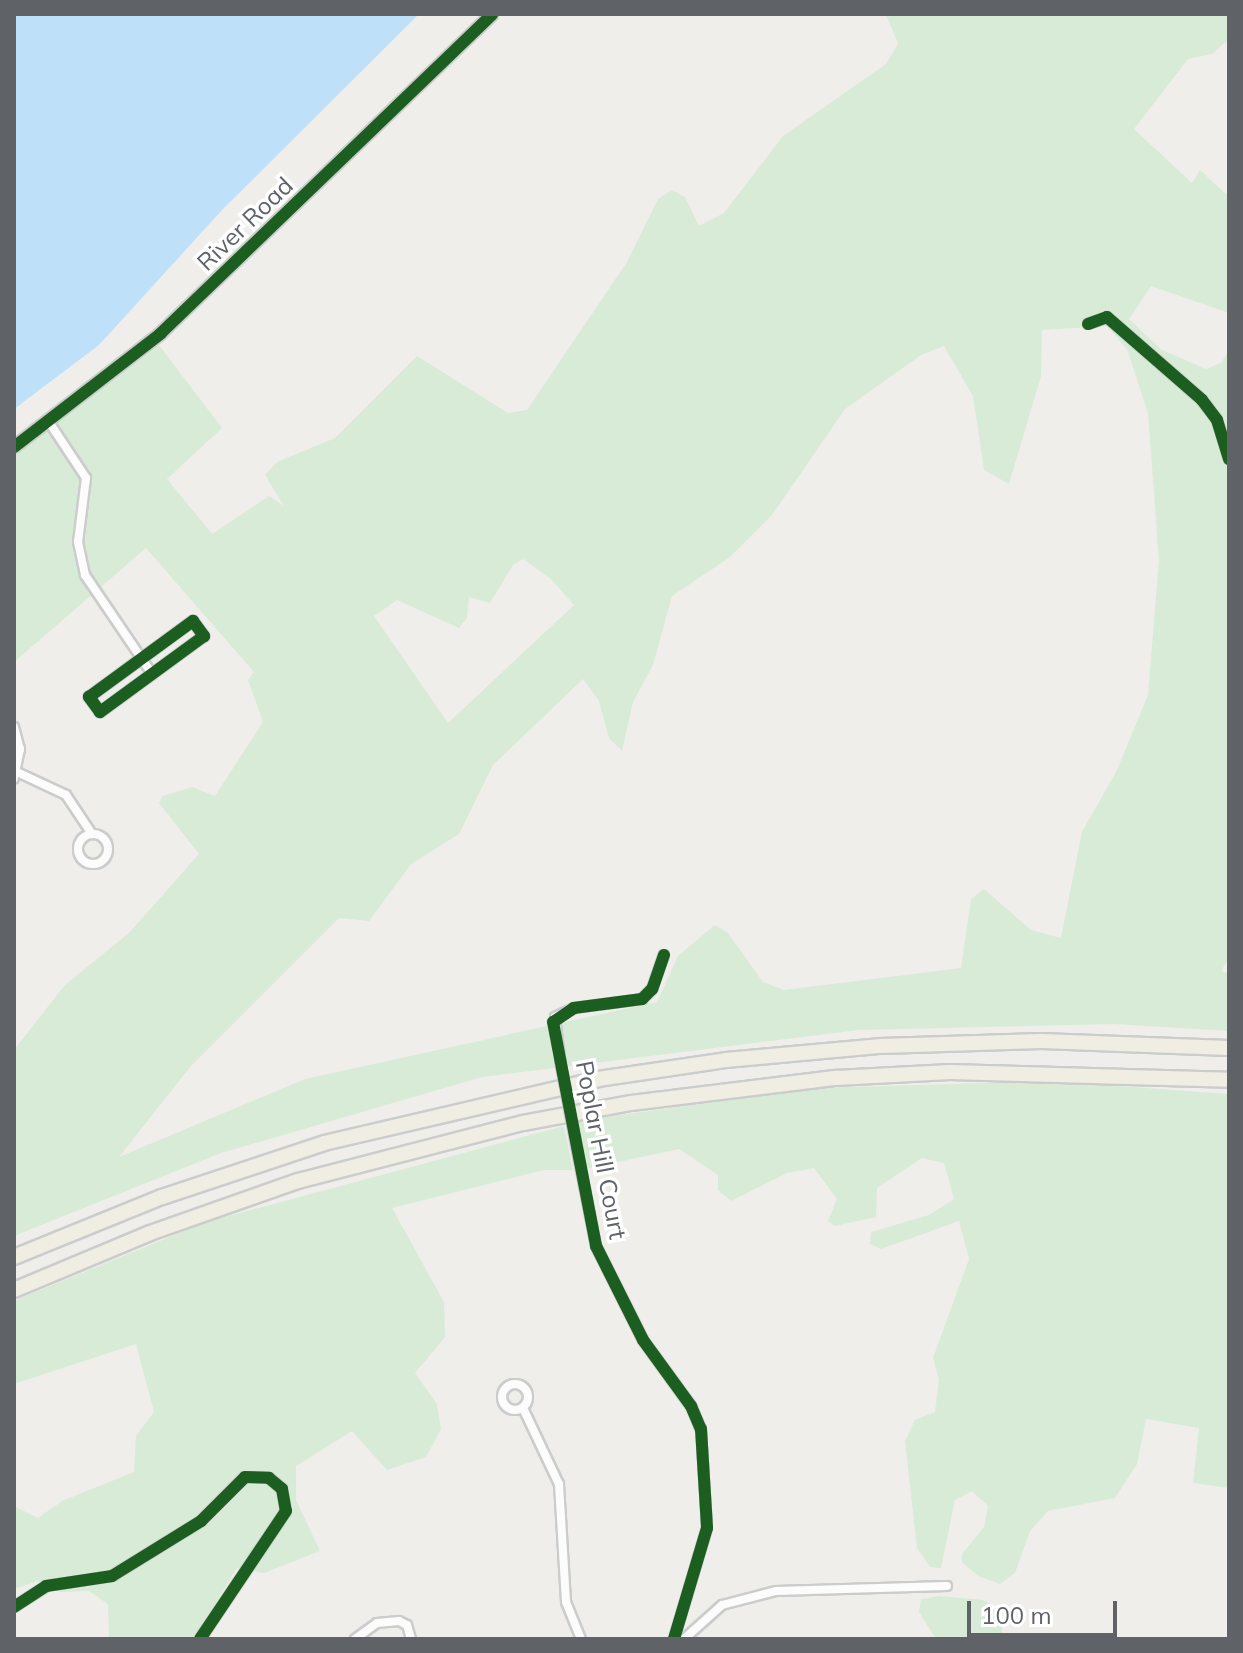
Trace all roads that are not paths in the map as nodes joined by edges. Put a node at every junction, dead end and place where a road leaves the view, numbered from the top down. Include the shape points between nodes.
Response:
1 (492, 14) edge
2 (1088, 324) dead end
3 (49, 422) junction
4 (14, 447) edge
5 (1229, 459) edge
6 (141, 659) junction
7 (152, 674) junction
8 (14, 727) edge
9 (15, 775) edge
10 (92, 834) dead end
11 (664, 955) dead end
12 (1229, 1048) edge
13 (1229, 1080) edge
14 (14, 1257) edge
15 (14, 1290) edge
16 (523, 1408) dead end
17 (947, 1586) dead end
18 (14, 1607) edge
19 (200, 1639) edge
20 (355, 1639) edge
21 (411, 1639) edge
22 (581, 1639) edge
23 (674, 1639) edge
24 (684, 1639) edge

1 - 3 street, River Road via 200,298
2 - 5 street via 1107,317 1202,400 1217,420
3 - 4 street, River Road
3 - 6 street via 86,478 78,542 85,575
6 - 7 street
6 - 7 street via 193,621 204,636
6 - 7 street via 89,697 100,712
8 - 9 street via 20,749
9 - 10 street via 66,795
11 - 23 street, Poplar Hill Court, bridge via 652,989 642,999 574,1008 555,1017 596,1246 643,1340 691,1406 701,1429 707,1528
12 - 14 highway via 1057,1041 881,1046 726,1060 598,1079 324,1143 162,1197
13 - 15 highway via 950,1072 836,1078 631,1103 446,1141 298,1181 150,1233
16 - 22 street via 559,1484 566,1602
17 - 24 street via 776,1591 722,1605
18 - 19 street via 46,1586 112,1576 201,1521 245,1477 269,1478 282,1489 286,1511
20 - 21 street via 377,1623 399,1621 407,1625

